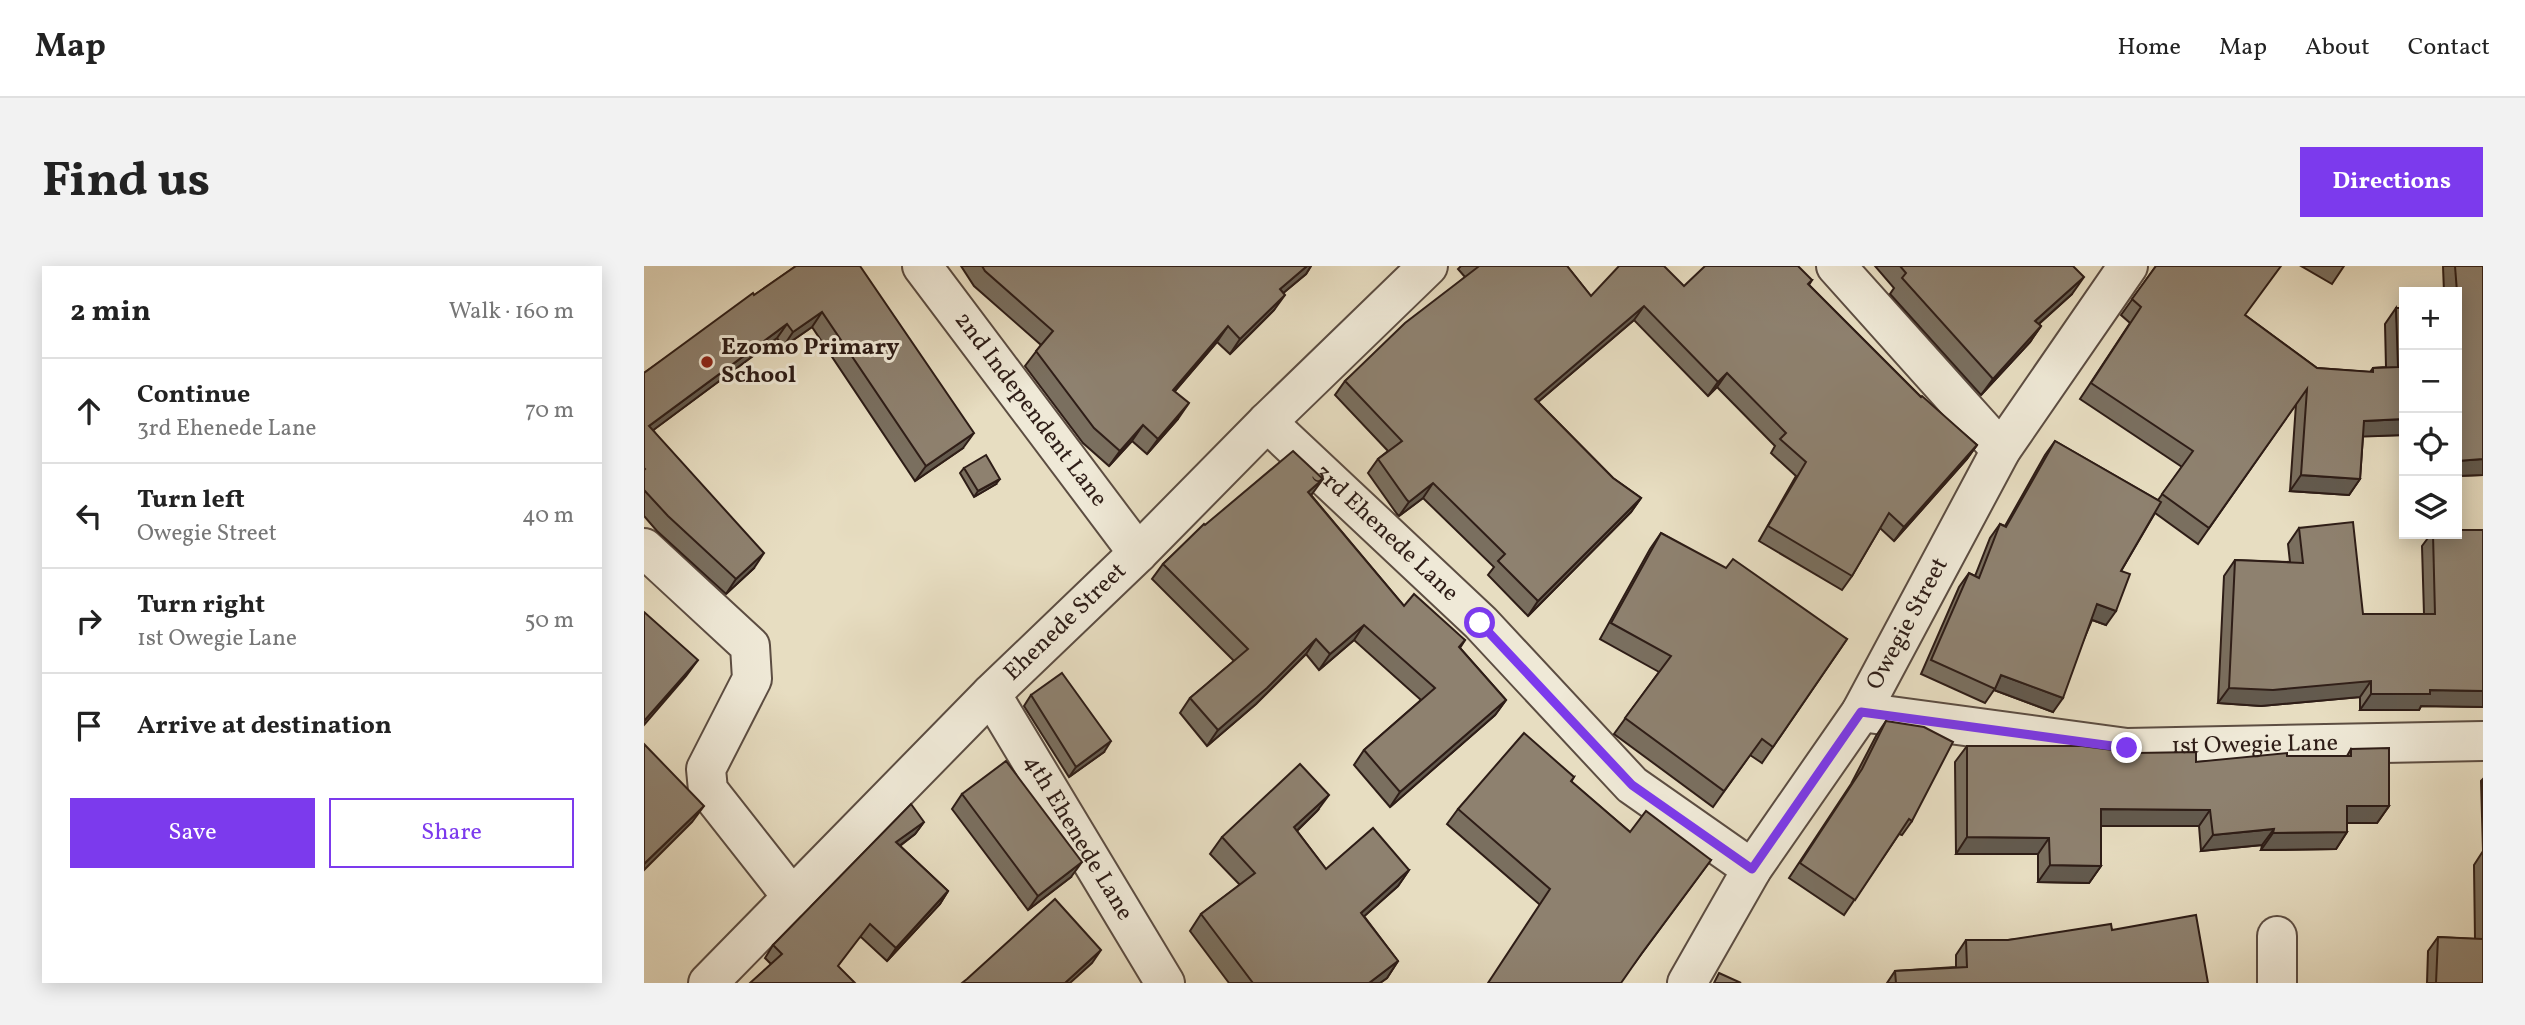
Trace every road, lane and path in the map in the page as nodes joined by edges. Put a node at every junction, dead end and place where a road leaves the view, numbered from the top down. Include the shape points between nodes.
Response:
1 (922, 266) edge
2 (1428, 266) edge
3 (1836, 266) edge
4 (2128, 266) edge
5 (1267, 422) junction
6 (2001, 450) junction
7 (644, 548) edge
8 (1138, 553) junction
9 (991, 694) junction
10 (1861, 712) junction
11 (2483, 741) edge
12 (1752, 869) junction
13 (793, 898) junction
14 (2277, 936) dead end
15 (708, 983) edge
16 (1165, 983) edge
17 (1687, 983) edge
18 (2277, 983) edge

1 - 8 street, 2nd Independent Lane
2 - 5 street, Ehenede Street
3 - 6 street
4 - 6 street, Owegie Street
5 - 8 street, Ehenede Street
5 - 12 street, 3rd Ehenede Lane via 1480,623 1632,785
6 - 10 street, Owegie Street
7 - 13 street via 750,646 752,679 706,769 708,790
8 - 9 street, Ehenede Street
9 - 13 street, Ehenede Street
9 - 16 street, 4th Ehenede Lane
10 - 11 street, 1st Owegie Lane via 2127,748
10 - 12 street, Owegie Street
12 - 17 street, Owegie Street
13 - 15 street, Ehenede Street
14 - 18 street

